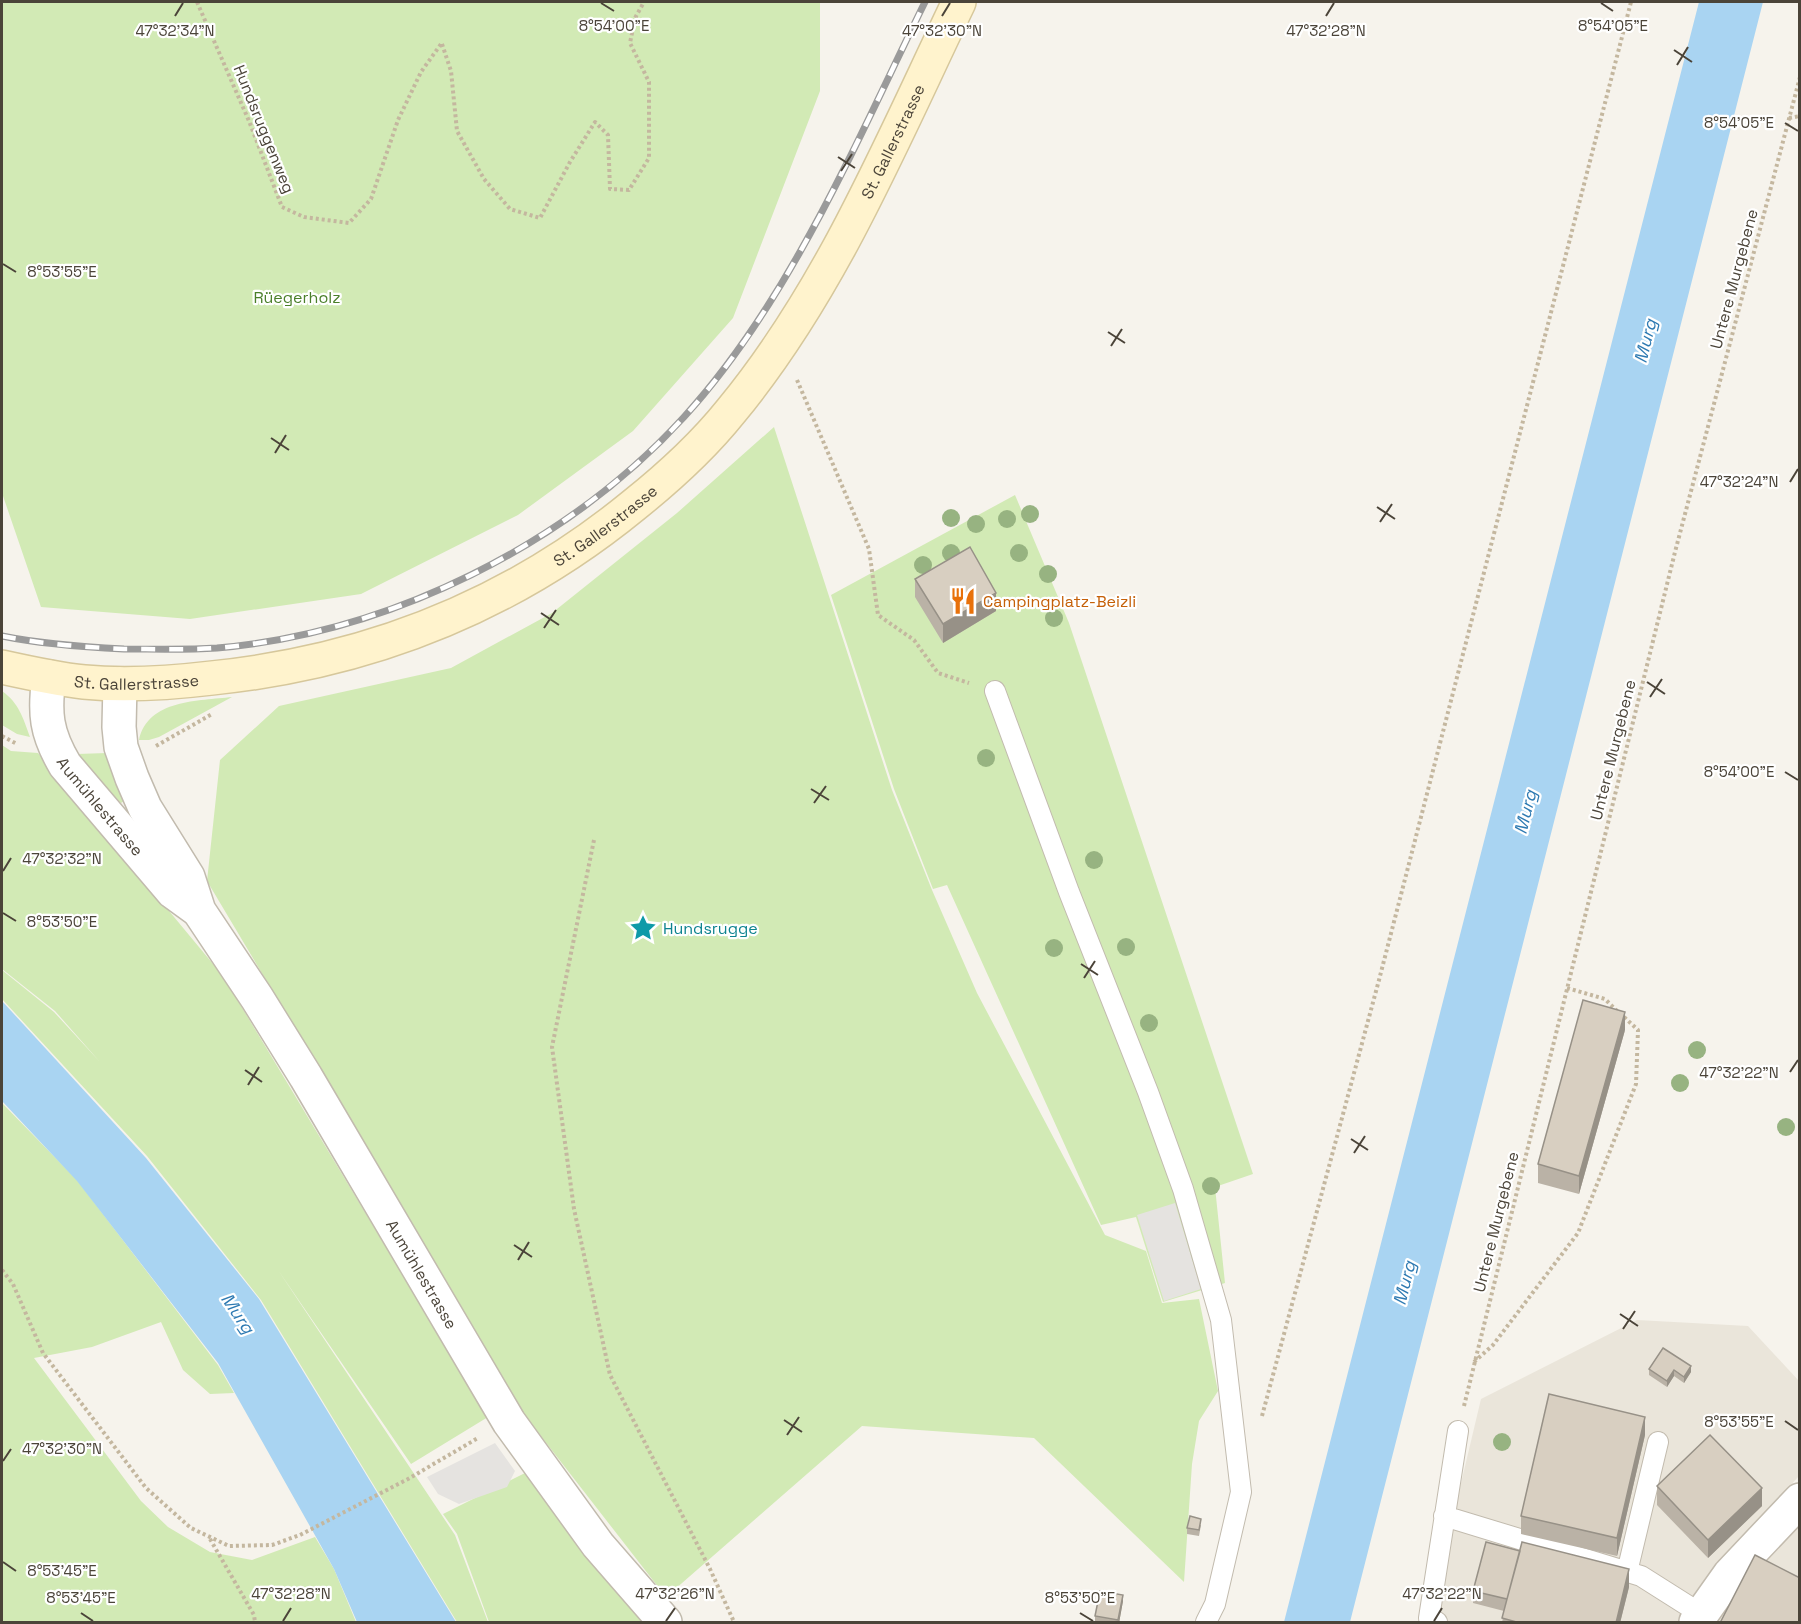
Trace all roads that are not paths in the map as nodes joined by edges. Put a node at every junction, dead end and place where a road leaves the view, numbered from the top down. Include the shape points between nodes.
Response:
1 (959, 2) edge
2 (2, 667) edge
3 (49, 677) junction
4 (120, 684) junction
5 (995, 691) road end
6 (199, 911) junction
7 (1458, 1431) road end
8 (1658, 1442) dead end
9 (1800, 1500) edge
10 (1444, 1516) junction
11 (1627, 1572) junction
12 (1698, 1618) edge
13 (665, 1623) edge
14 (1206, 1623) edge
15 (1437, 1623) edge

1 - 4 main road, St. Gallerstrasse via 848,231 803,310 731,412 671,475 614,522 494,598 417,632 326,660 257,673
2 - 3 main road, St. Gallerstrasse
3 - 4 main road, St. Gallerstrasse
3 - 6 street, Aumühlestrasse via 49,732 65,765 173,892
4 - 6 street, Aumühlestrasse via 121,747 145,808 188,877
5 - 14 lane via 1183,1189 1221,1320 1241,1492 1215,1604
6 - 13 street, Aumühlestrasse via 306,1077 509,1422 598,1545
7 - 10 lane
8 - 11 lane
9 - 12 street via 1730,1574
10 - 11 lane
10 - 15 lane via 1429,1618
11 - 12 lane via 1641,1576

